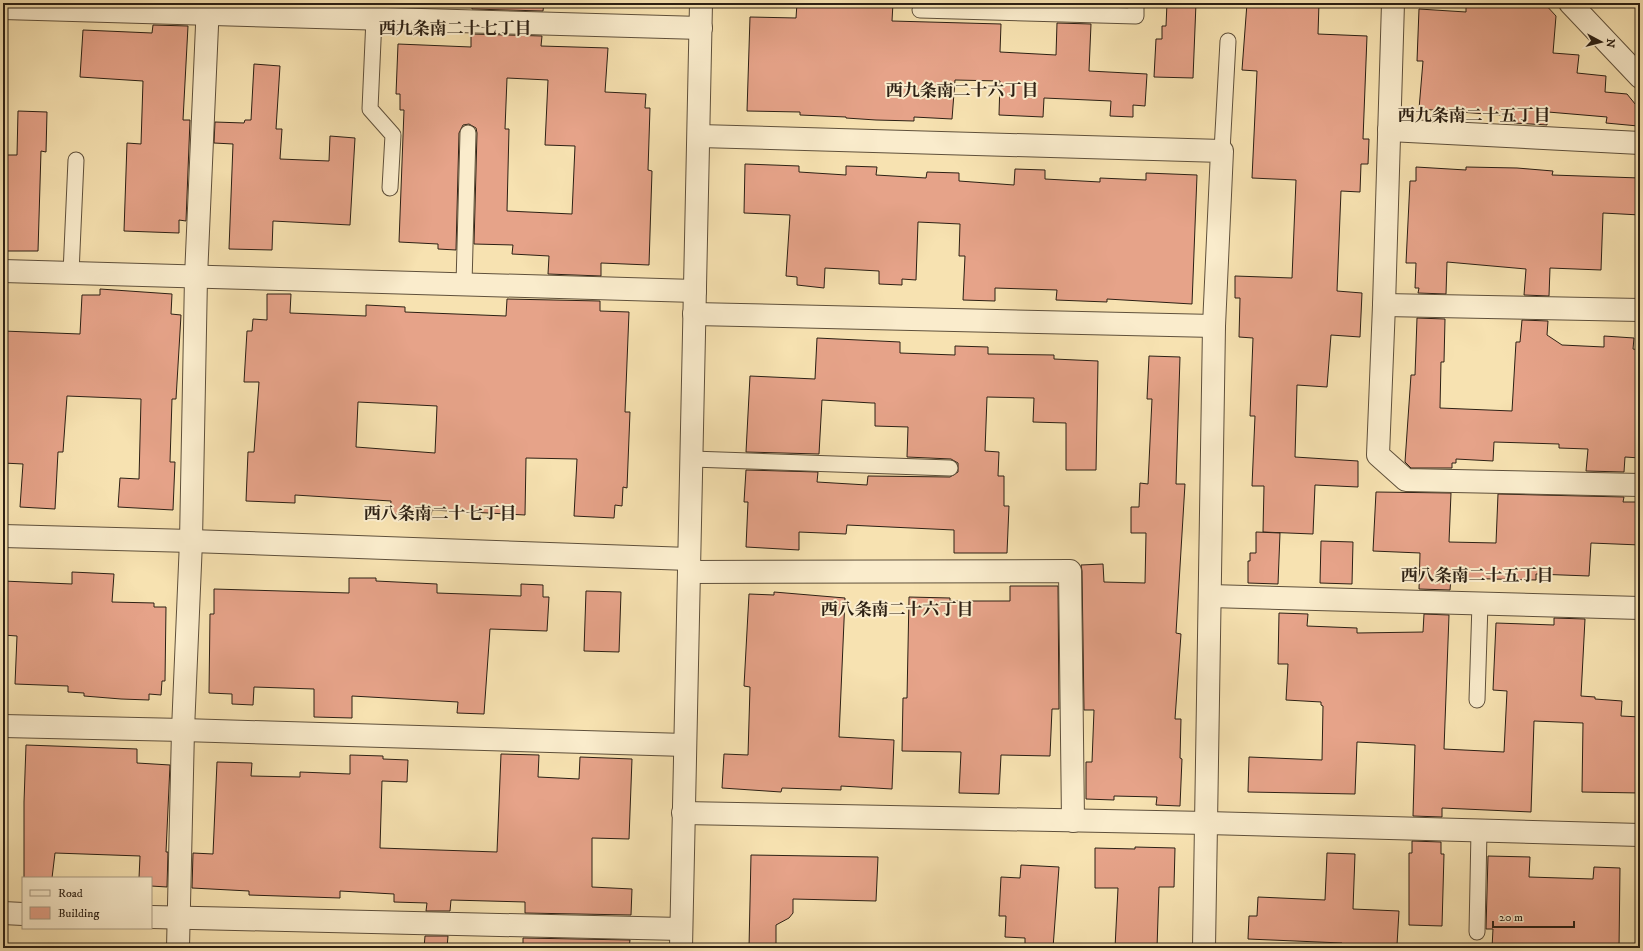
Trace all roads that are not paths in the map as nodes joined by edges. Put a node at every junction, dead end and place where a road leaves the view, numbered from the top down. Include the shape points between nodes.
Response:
1 (702, 3) edge
2 (1136, 3) edge
3 (1393, 3) edge
4 (1570, 3) edge
5 (3, 8) edge
6 (208, 8) edge
7 (920, 10) dead end
8 (374, 18) junction
9 (701, 28) junction
10 (1228, 41) dead end
11 (1640, 77) edge
12 (1389, 130) junction
13 (468, 133) dead end
14 (699, 136) junction
15 (1640, 143) edge
16 (1222, 151) junction
17 (76, 160) dead end
18 (390, 188) dead end
19 (3, 271) edge
20 (71, 273) junction
21 (196, 277) junction
22 (464, 284) junction
23 (695, 291) junction
24 (1384, 305) junction
25 (1640, 310) edge
26 (694, 314) junction
27 (1214, 326) junction
28 (692, 459) junction
29 (950, 468) dead end
30 (1640, 485) edge
31 (3, 536) edge
32 (191, 541) junction
33 (689, 565) junction
34 (1210, 596) junction
35 (1480, 603) junction
36 (1640, 608) edge
37 (1477, 700) dead end
38 (3, 726) edge
39 (183, 730) junction
40 (685, 745) junction
41 (683, 813) junction
42 (1073, 821) junction
43 (1207, 823) junction
44 (1479, 831) junction
45 (1640, 835) edge
46 (3, 913) edge
47 (22, 914) edge
48 (152, 917) edge
49 (179, 918) junction
50 (1477, 932) dead end
51 (681, 938) edge
52 (178, 948) edge
53 (1204, 948) edge

1 - 9 street
2 - 7 lane via 1136,16
3 - 12 street
4 - 11 street
5 - 6 street
6 - 8 street
6 - 21 street
8 - 9 street
8 - 18 lane via 370,109 393,135
9 - 14 street
10 - 16 lane
12 - 15 street
12 - 24 street
13 - 22 lane
14 - 16 street
14 - 23 street
16 - 27 street
17 - 20 lane
19 - 20 street
20 - 21 street
21 - 22 street
21 - 32 street
22 - 23 street
23 - 26 street
24 - 25 street
24 - 30 street via 1378,455 1406,480
26 - 27 street
26 - 28 street
27 - 34 street
28 - 29 lane
28 - 33 street
31 - 32 street
32 - 33 street
32 - 39 street
33 - 40 street
33 - 42 street via 1070,571
34 - 35 street
34 - 43 street
35 - 36 street
35 - 37 lane
38 - 39 street
39 - 40 street
39 - 49 street
40 - 41 street
41 - 42 street
41 - 51 street
42 - 43 street
43 - 44 street
43 - 53 street
44 - 45 street
44 - 50 lane
46 - 47 street
48 - 49 street
49 - 51 street
49 - 52 street

